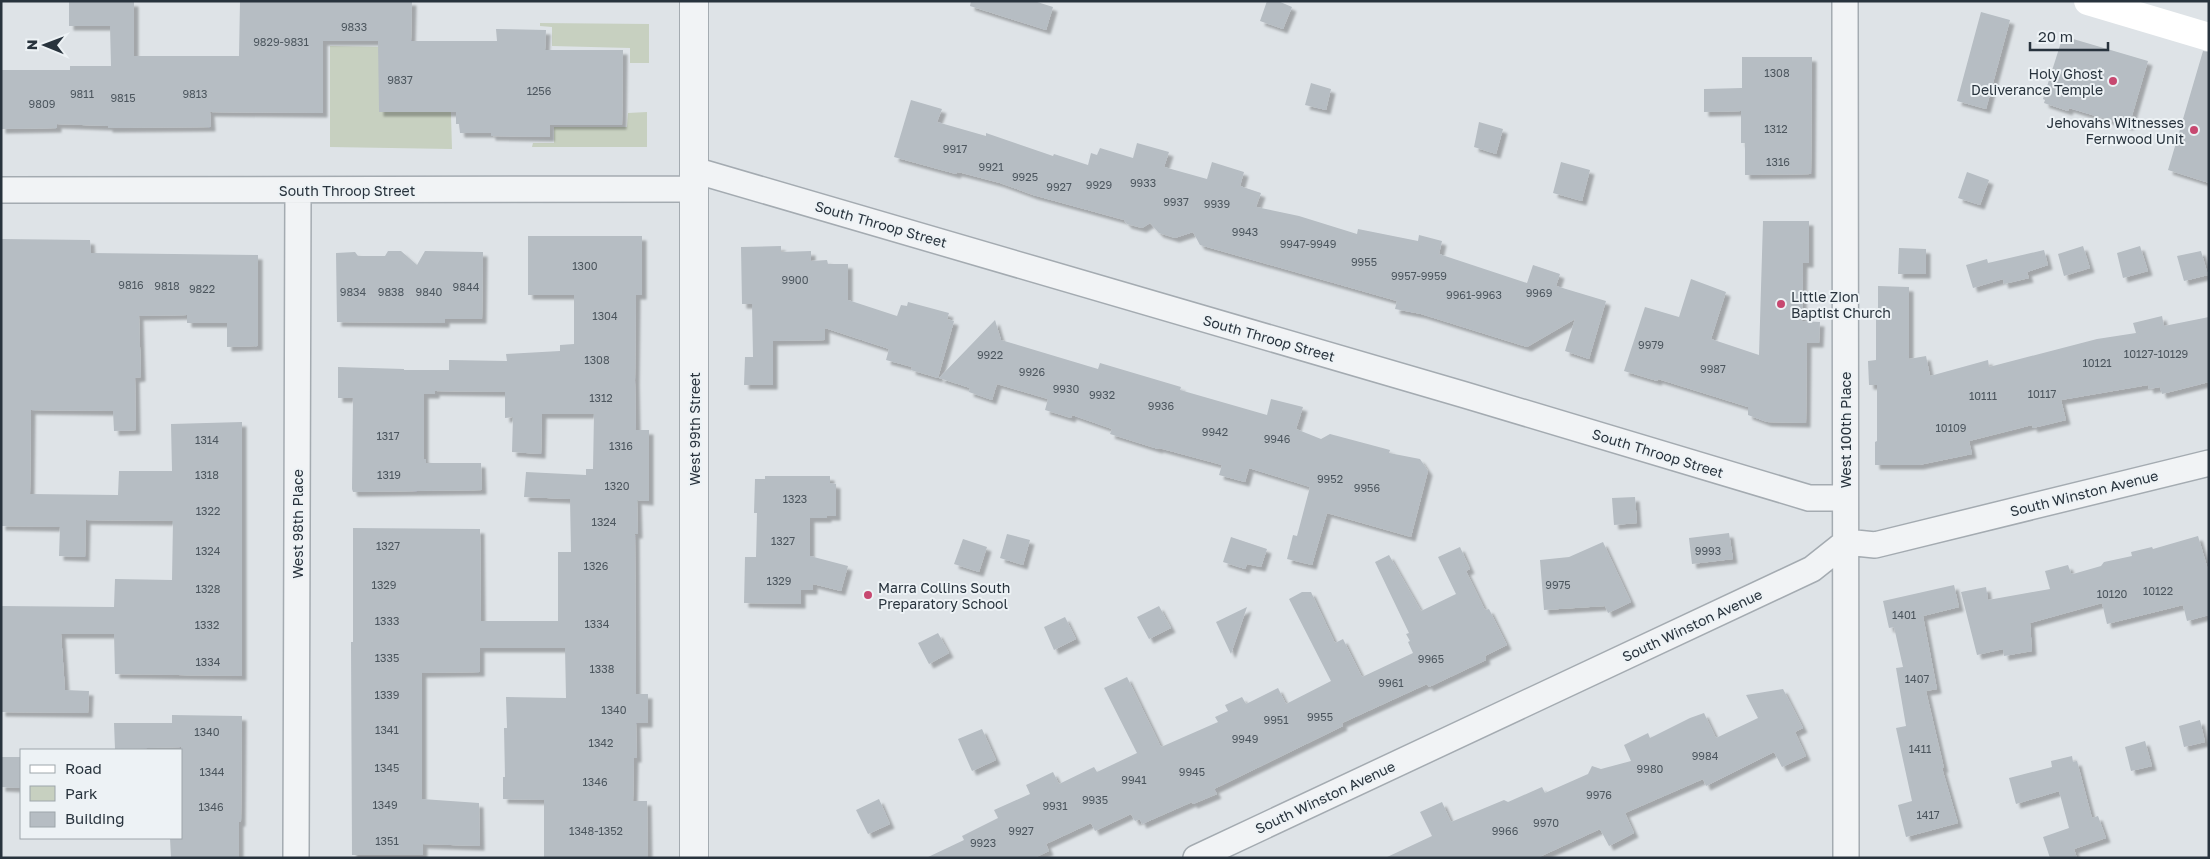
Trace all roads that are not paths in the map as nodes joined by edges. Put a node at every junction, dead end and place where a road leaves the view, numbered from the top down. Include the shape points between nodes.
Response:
1 (694, 1) edge
2 (1845, 1) edge
3 (2088, 1) edge
4 (2209, 37) edge
5 (694, 180) junction
6 (1, 190) edge
7 (298, 190) junction
8 (2209, 463) edge
9 (1845, 498) junction
10 (1846, 542) junction
11 (296, 858) edge
12 (694, 858) edge
13 (1196, 858) edge
14 (1846, 858) edge

1 - 5 street, West 99th Street
2 - 9 street, West 100th Place
3 - 4 main road
5 - 7 street, South Throop Street
5 - 9 street, South Throop Street via 1456,392 1809,498
5 - 12 street, West 99th Street
6 - 7 street, South Throop Street
7 - 11 street, West 98th Place
8 - 10 street, South Winston Avenue via 1875,545
9 - 10 street, West 100th Place
10 - 13 street, South Winston Avenue via 1812,569
10 - 14 street, West 100th Place

